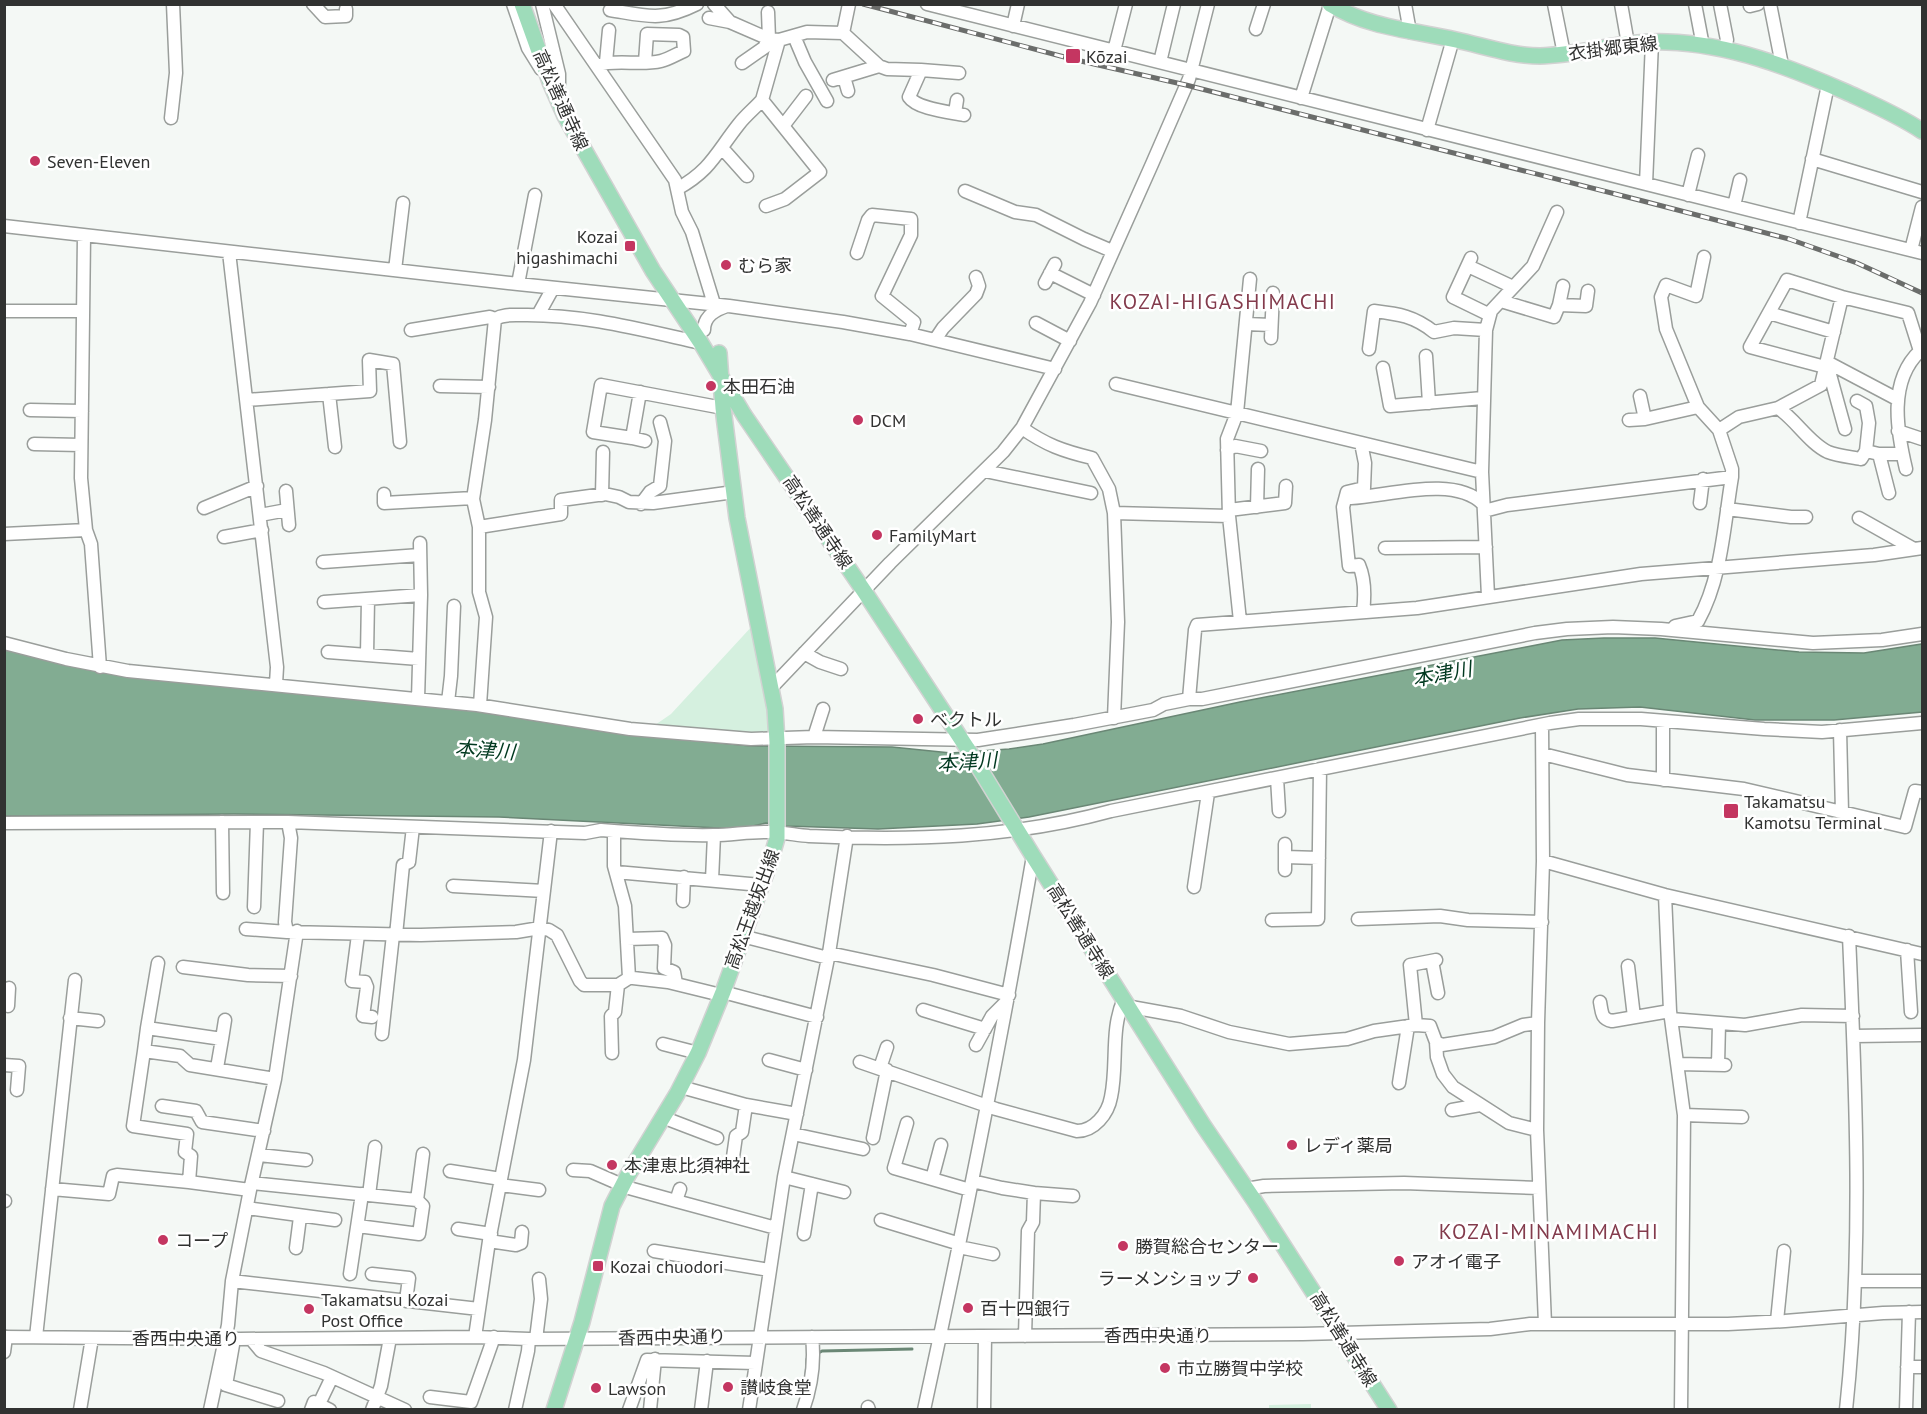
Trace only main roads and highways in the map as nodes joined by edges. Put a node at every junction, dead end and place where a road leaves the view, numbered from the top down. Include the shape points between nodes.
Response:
1 (522, 4) edge
2 (533, 4) edge
3 (1330, 5) edge
4 (554, 83) junction
5 (1923, 132) edge
6 (686, 303) junction
7 (702, 337) junction
8 (719, 353) junction
9 (721, 376) junction
10 (735, 410) junction
11 (554, 1410) edge
12 (1389, 1410) edge

1 - 4 main road, 高松善通寺線
2 - 4 main road, 高松善通寺線
3 - 5 main road, 衣掛郷東線 via 1366,22 1514,54 1564,54 1652,42 1724,50 1782,65 1892,113
4 - 6 main road, 高松善通寺線 via 621,206 658,267
6 - 7 main road, 高松善通寺線
6 - 7 main road, 高松善通寺線 via 689,326
7 - 8 main road, 高松善通寺線
7 - 9 main road, 高松善通寺線
8 - 9 main road, 高松善通寺線
8 - 10 main road, 高松善通寺線
9 - 10 main road, 高松善通寺線
10 - 11 main road, 高松王越坂出線 via 734,492 771,687 777,740 775,845 698,1053 612,1206
10 - 12 main road, 高松善通寺線 via 771,453 965,744

